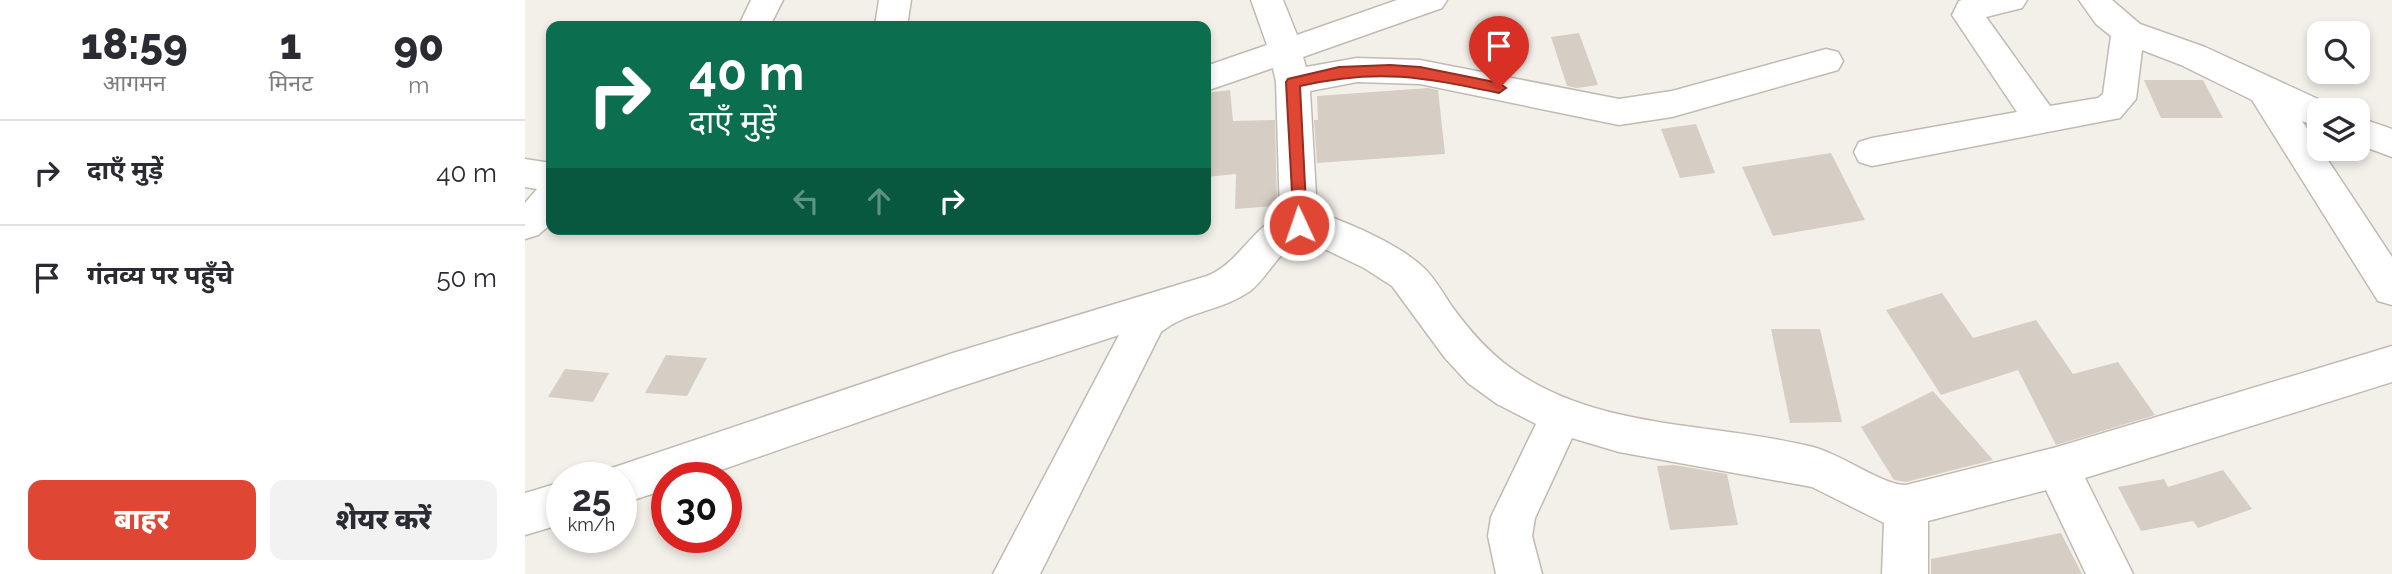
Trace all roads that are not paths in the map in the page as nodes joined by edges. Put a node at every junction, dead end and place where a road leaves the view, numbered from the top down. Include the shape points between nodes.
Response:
1 (895, 0) edge
2 (1267, 0) edge
3 (1431, 0) edge
4 (2011, 0) edge
5 (2095, 0) edge
6 (892, 21) edge
7 (2128, 32) junction
8 (1826, 61) dead end
9 (1289, 67) junction
10 (1211, 78) edge
11 (2264, 91) junction
12 (2307, 109) edge
13 (2042, 121) junction
14 (2370, 135) edge
15 (2392, 143) edge
16 (1872, 152) dead end
17 (525, 173) edge
18 (546, 176) edge
19 (546, 204) edge
20 (525, 224) edge
21 (1299, 225) junction
22 (2392, 289) edge
23 (1172, 301) junction
24 (2392, 364) edge
25 (1561, 416) junction
26 (2057, 467) junction
27 (637, 479) edge
28 (1906, 506) junction
29 (546, 508) edge
30 (525, 514) edge
31 (1016, 574) edge
32 (1519, 574) edge
33 (1905, 574) edge
34 (2110, 574) edge

1 - 6 street
2 - 9 street
3 - 9 street
4 - 13 street via 1976,6 1968,15
5 - 7 street
7 - 11 street via 2193,56
7 - 13 street via 2115,104
8 - 9 street via 1672,104 1619,112 1420,72
9 - 10 street
9 - 21 street
11 - 12 street
11 - 22 street
13 - 16 street
14 - 15 street
17 - 18 street
19 - 20 street
21 - 23 street via 1284,231 1234,282
21 - 25 street via 1335,235 1398,271 1419,290 1471,361 1507,389
23 - 27 street
23 - 31 street via 1147,320
24 - 26 street
25 - 28 street via 1599,428 1810,466 1832,472 1881,502
25 - 32 street via 1513,517 1510,537
26 - 28 street
26 - 34 street
28 - 33 street
29 - 30 street

